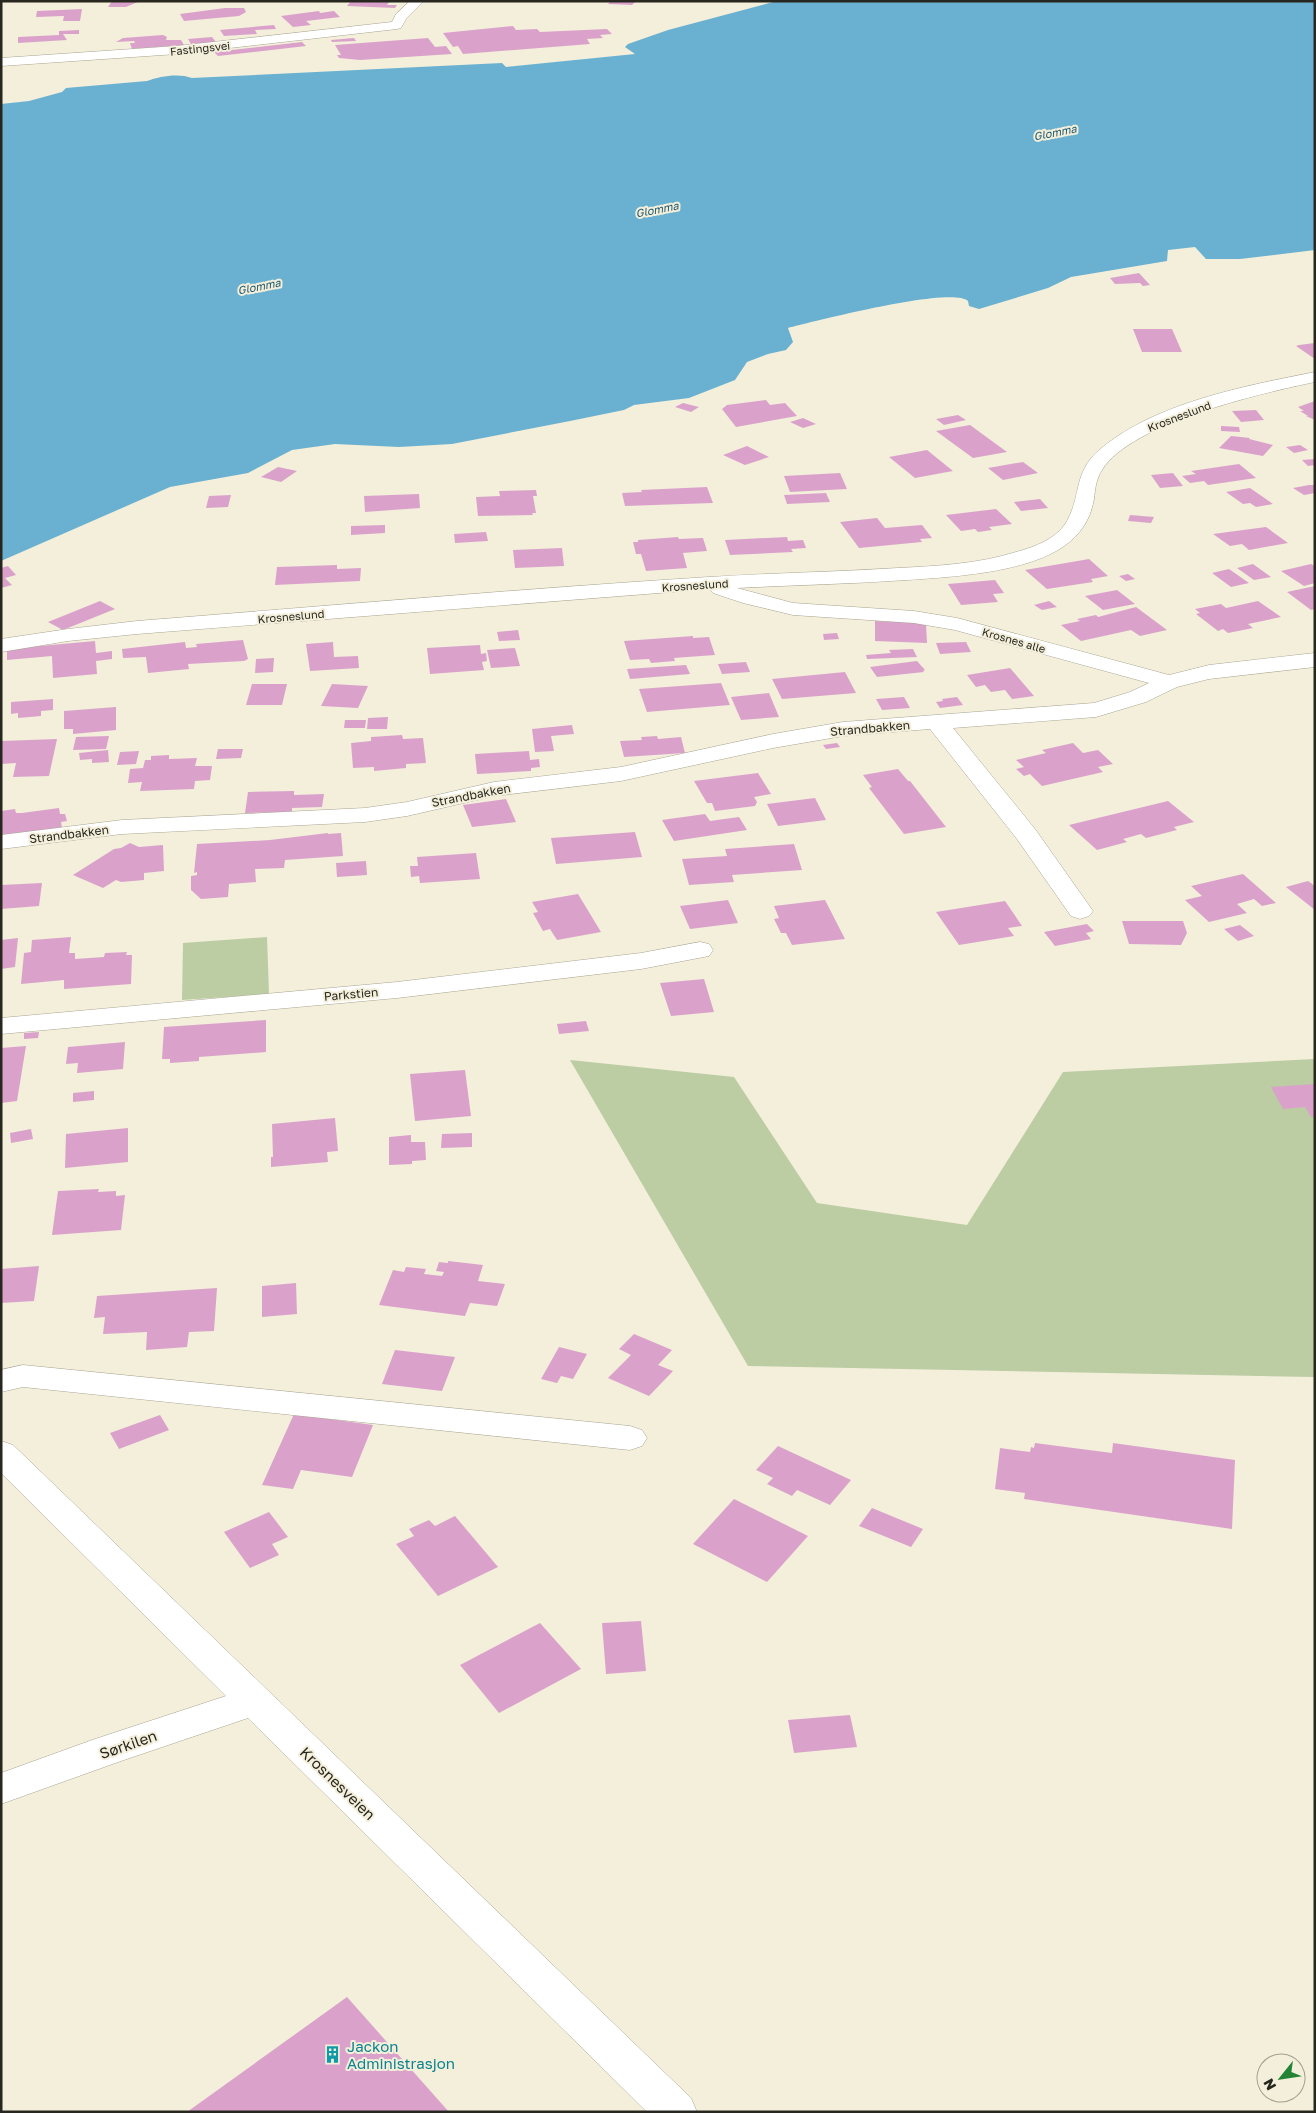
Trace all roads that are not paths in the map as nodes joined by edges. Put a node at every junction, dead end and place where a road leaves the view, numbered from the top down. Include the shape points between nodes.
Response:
1 (418, 1) edge
2 (1, 62) edge
3 (1315, 376) edge
4 (713, 583) junction
5 (1, 646) edge
6 (1315, 660) edge
7 (1169, 682) junction
8 (937, 722) junction
9 (1, 842) edge
10 (1080, 911) dead end
11 (700, 950) dead end
12 (1, 1026) edge
13 (1, 1381) edge
14 (630, 1438) dead end
15 (1, 1453) edge
16 (255, 1701) junction
17 (1, 1788) edge
18 (676, 2112) edge

1 - 2 street, Fastingsvei via 400,17 397,25 177,50
3 - 4 street, Krosneslund via 1187,411 1128,438 1097,463 1086,481 1078,521 1049,547 1035,553 937,572
4 - 5 street, Krosneslund via 416,604 100,632
4 - 7 street, Krosnes alle via 721,590 793,609 914,617 957,624
6 - 7 street, Krosnes alle via 1209,672
7 - 8 street, Strandbakken via 1138,697 1096,710
8 - 9 street, Strandbakken via 804,735 621,774 494,789 407,809 364,815 122,827
8 - 10 street via 1026,834
11 - 12 street, Parkstien via 641,961 397,990
13 - 14 street via 23,1376
15 - 16 street, Krosnesveien
16 - 17 street, Sørkilen
16 - 18 street, Krosnesveien

